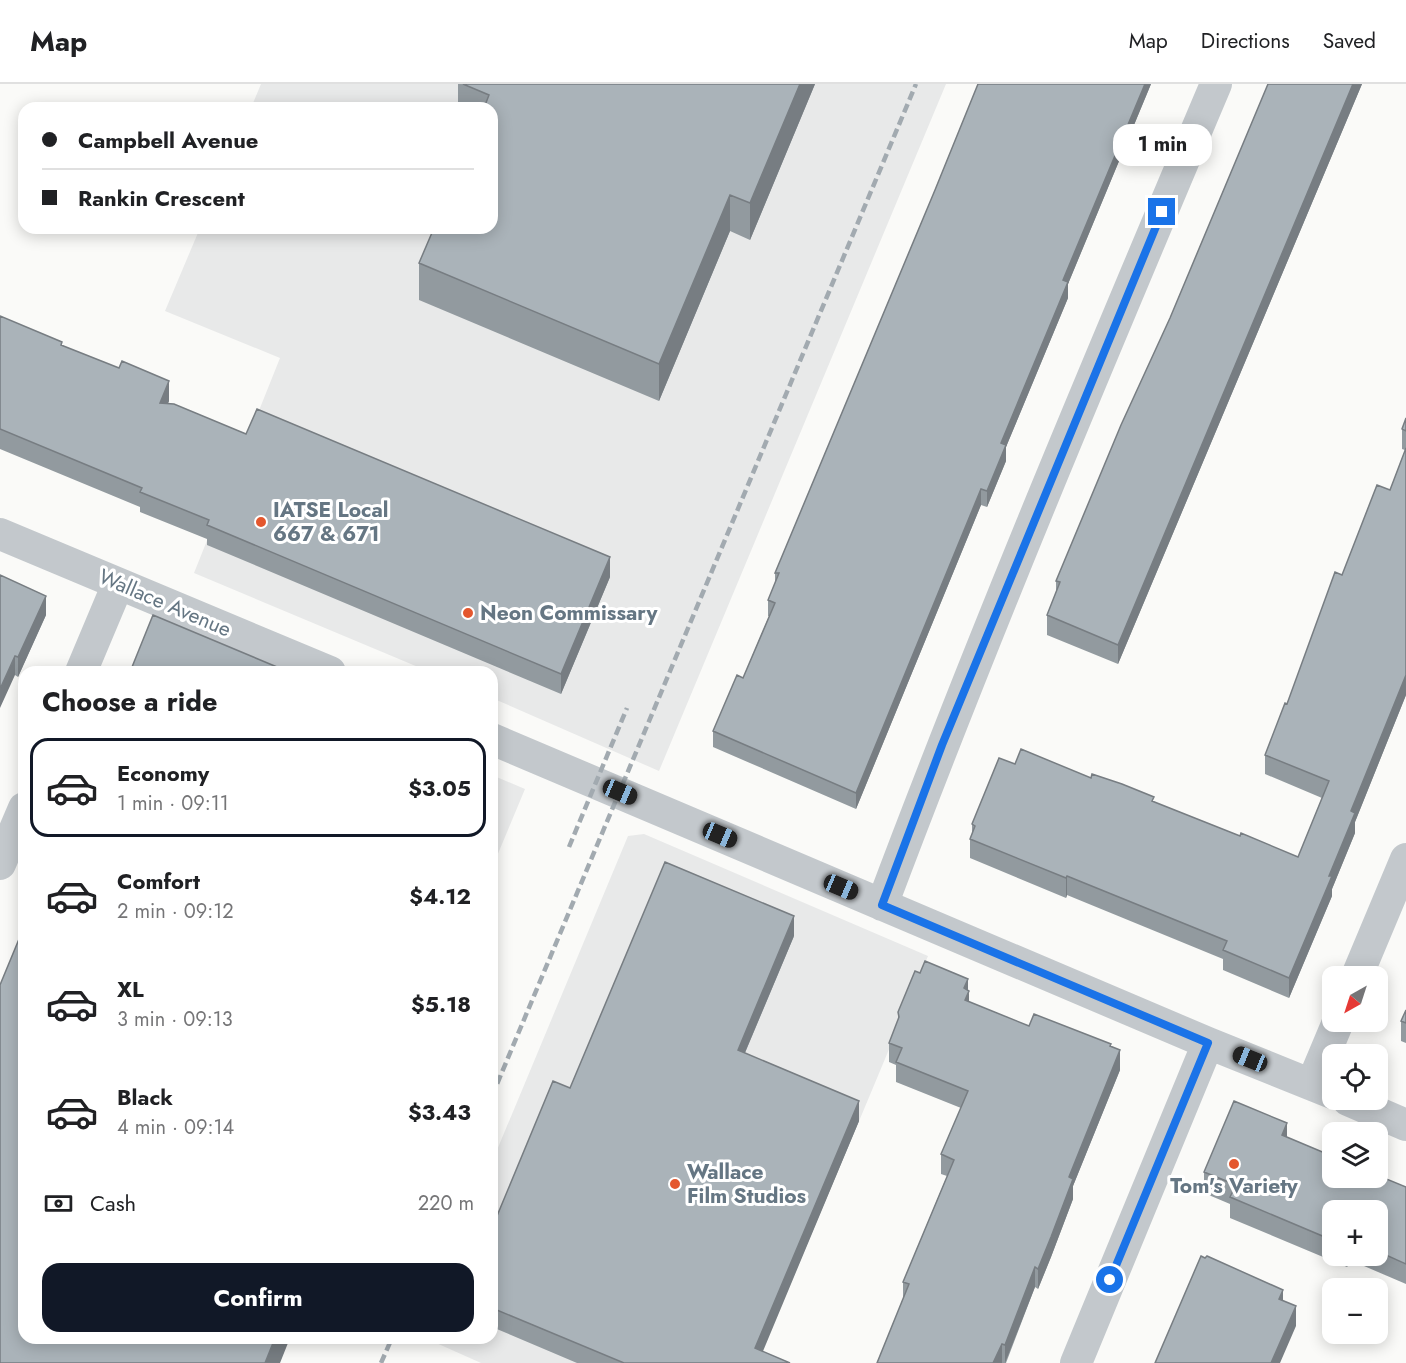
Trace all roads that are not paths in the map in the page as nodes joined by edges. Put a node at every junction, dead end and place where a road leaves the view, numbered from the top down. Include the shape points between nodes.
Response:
1 (1216, 84) edge
2 (0, 534) edge
3 (118, 584) junction
4 (84, 666) edge
5 (316, 666) edge
6 (498, 742) edge
7 (18, 822) edge
8 (1406, 860) edge
9 (0, 864) edge
10 (882, 905) junction
11 (1361, 966) edge
12 (1208, 1043) junction
13 (1322, 1088) edge
14 (1371, 1110) edge
15 (1406, 1125) edge
16 (1076, 1363) edge

1 - 10 street via 942,745
2 - 3 street, Wallace Avenue
3 - 4 street
3 - 5 street, Wallace Avenue
6 - 10 street
7 - 9 street
8 - 11 street
10 - 12 street
12 - 13 street
12 - 16 street
14 - 15 street

